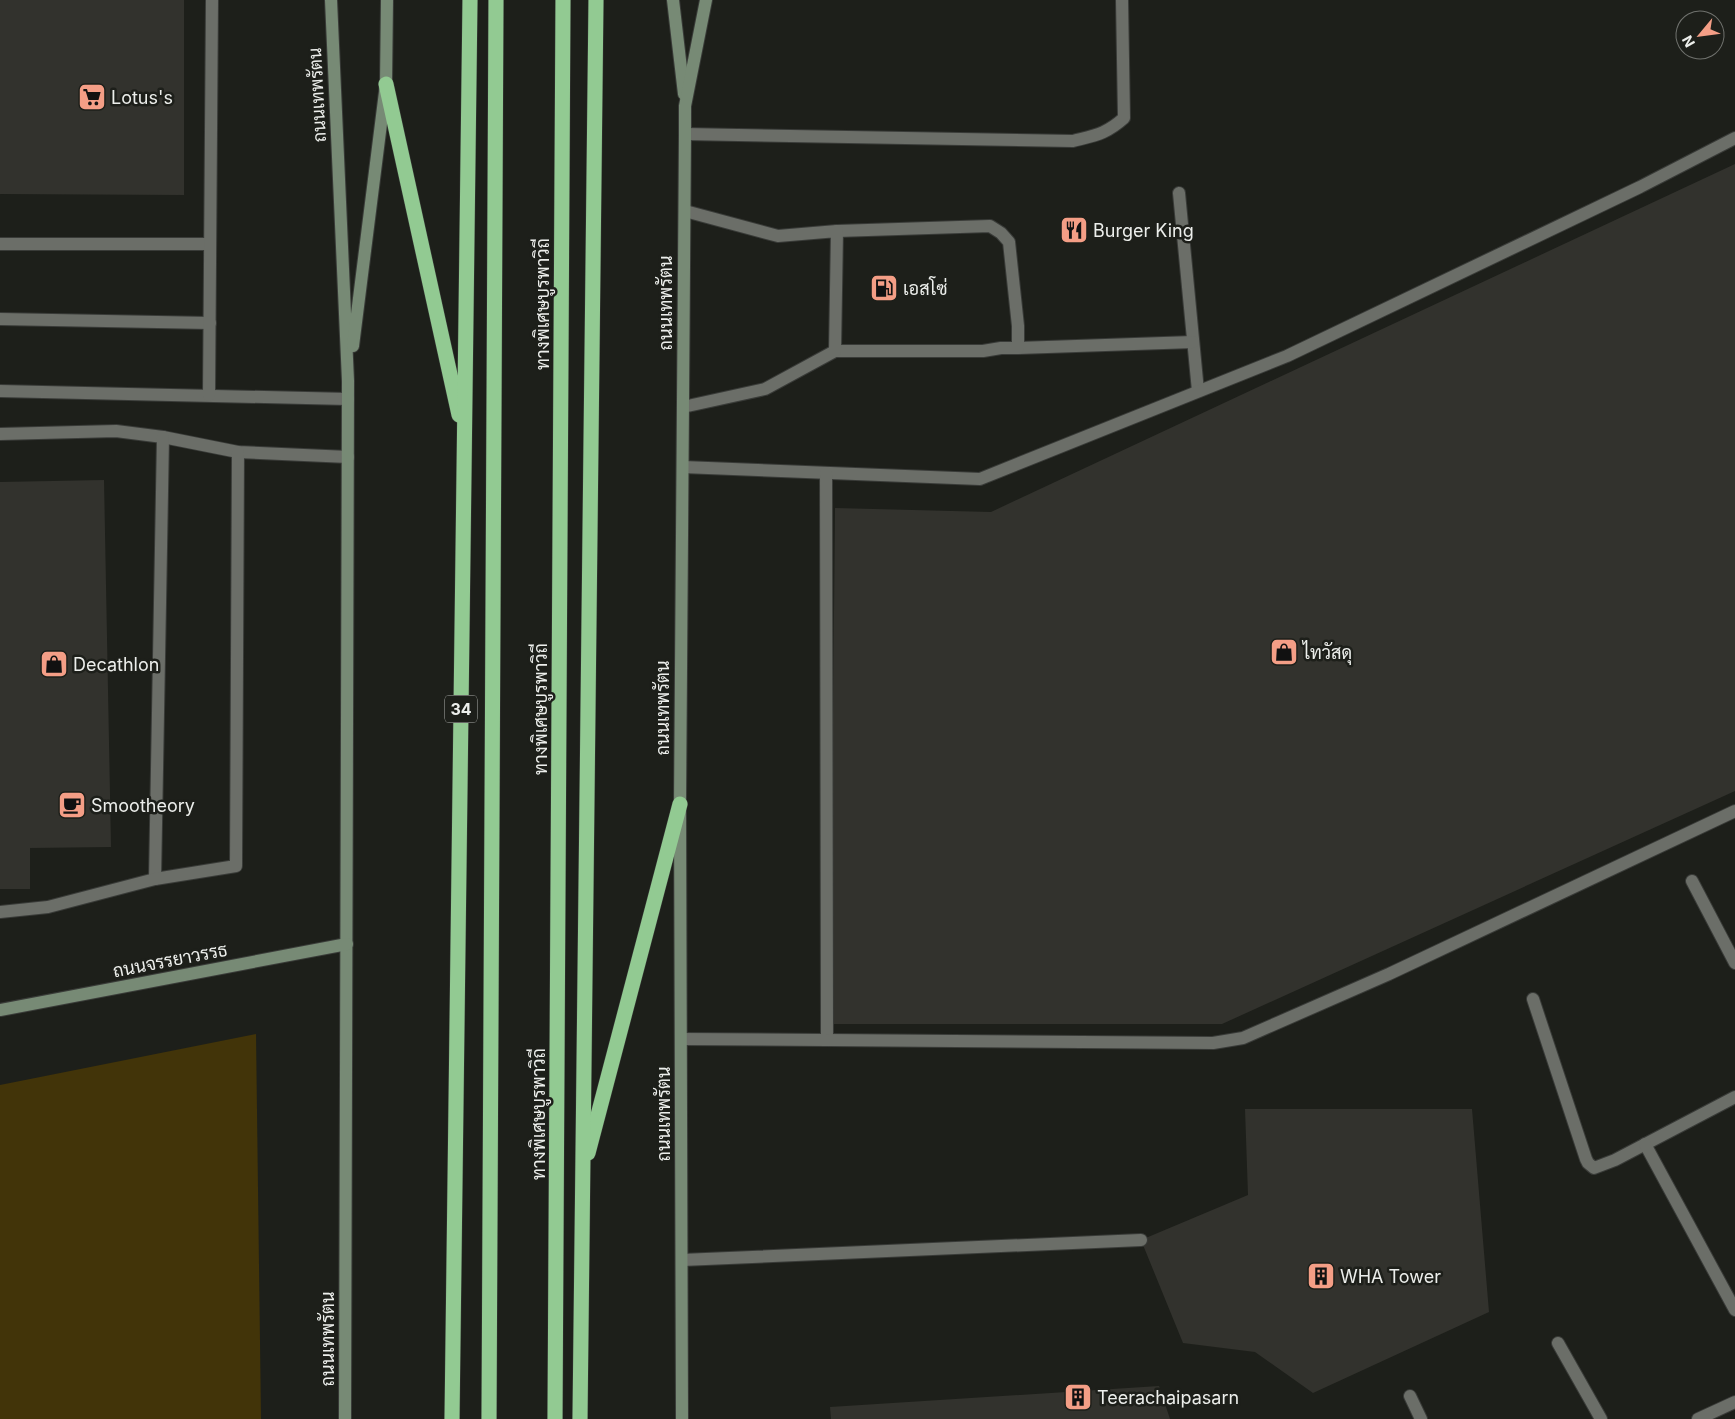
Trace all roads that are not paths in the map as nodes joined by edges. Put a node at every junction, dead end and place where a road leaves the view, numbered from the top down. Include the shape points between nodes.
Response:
1 (212, 0) edge
2 (331, 0) edge
3 (387, 0) edge
4 (470, 0) edge
5 (496, 0) edge
6 (563, 0) edge
7 (596, 0) edge
8 (673, 0) edge
9 (706, 0) edge
10 (1122, 0) edge
11 (386, 84) junction
12 (686, 106) junction
13 (685, 134) junction
14 (1735, 138) edge
15 (1179, 193) dead end
16 (685, 211) junction
17 (837, 231) junction
18 (0, 244) edge
19 (210, 244) junction
20 (0, 319) edge
21 (210, 324) junction
22 (1194, 342) junction
23 (1018, 348) junction
24 (835, 351) junction
25 (348, 381) junction
26 (0, 391) edge
27 (1198, 391) junction
28 (210, 395) junction
29 (348, 399) junction
30 (683, 407) junction
31 (0, 434) edge
32 (163, 437) junction
33 (464, 441) junction
34 (238, 452) junction
35 (348, 457) junction
36 (683, 467) junction
37 (826, 472) junction
38 (680, 804) junction
39 (1735, 811) edge
40 (155, 879) junction
41 (1692, 881) dead end
42 (0, 912) edge
43 (347, 944) junction
44 (1735, 962) edge
45 (1533, 999) dead end
46 (0, 1010) edge
47 (681, 1039) junction
48 (827, 1040) junction
49 (1735, 1097) edge
50 (1645, 1144) junction
51 (582, 1176) junction
52 (1141, 1240) dead end
53 (682, 1260) junction
54 (1735, 1310) edge
55 (1558, 1343) dead end
56 (1410, 1396) dead end
57 (1735, 1402) edge
58 (345, 1419) edge
59 (452, 1419) edge
60 (489, 1419) edge
61 (555, 1419) edge
62 (580, 1419) edge
63 (682, 1419) edge
64 (1422, 1419) edge
65 (1601, 1419) edge
66 (1698, 1419) edge

1 - 19 street
2 - 25 main road, ถนนเทพรัตน
3 - 11 main road
4 - 33 highway, 34
5 - 60 highway
6 - 61 highway, ทางพิเศษบูรพาวิถี
7 - 51 highway
8 - 12 main road
9 - 12 main road, ถนนเทพรัตน
10 - 13 street via 1124,118 1110,130 1092,136 1073,141
11 - 25 main road
11 - 33 highway
12 - 13 main road, ถนนเทพรัตน
13 - 16 main road, ถนนเทพรัตน
14 - 27 street via 1640,187 1296,351
15 - 22 street
16 - 17 street via 778,236
16 - 30 main road, ถนนเทพรัตน
17 - 23 street via 990,226 1001,233 1009,242
17 - 24 street
18 - 19 street
19 - 21 street
20 - 21 street
21 - 28 street
22 - 23 street
22 - 27 street
23 - 24 street
24 - 30 street via 765,389
25 - 29 main road, ถนนเทพรัตน
26 - 28 street
27 - 37 street via 980,479
28 - 29 street
29 - 35 main road, ถนนเทพรัตน
30 - 36 main road, ถนนเทพรัตน
31 - 32 street via 116,431
32 - 34 street
32 - 40 street
33 - 59 highway, 34
34 - 35 street
34 - 40 street via 236,866
35 - 43 main road, ถนนเทพรัตน
36 - 37 street
36 - 38 main road, ถนนเทพรัตน
37 - 48 street
38 - 47 main road, ถนนเทพรัตน
38 - 51 highway
39 - 48 street via 1389,974 1243,1038 1213,1043
40 - 42 street via 48,907
41 - 44 street
43 - 46 main road, ถนนจรรยาวรรธ
43 - 58 main road, ถนนเทพรัตน
45 - 50 street via 1588,1163 1598,1167
47 - 48 street
47 - 53 main road, ถนนเทพรัตน
49 - 50 street
50 - 54 street
51 - 62 highway
52 - 53 street
53 - 63 main road, ถนนเทพรัตน
55 - 65 street
56 - 64 street
57 - 66 street

